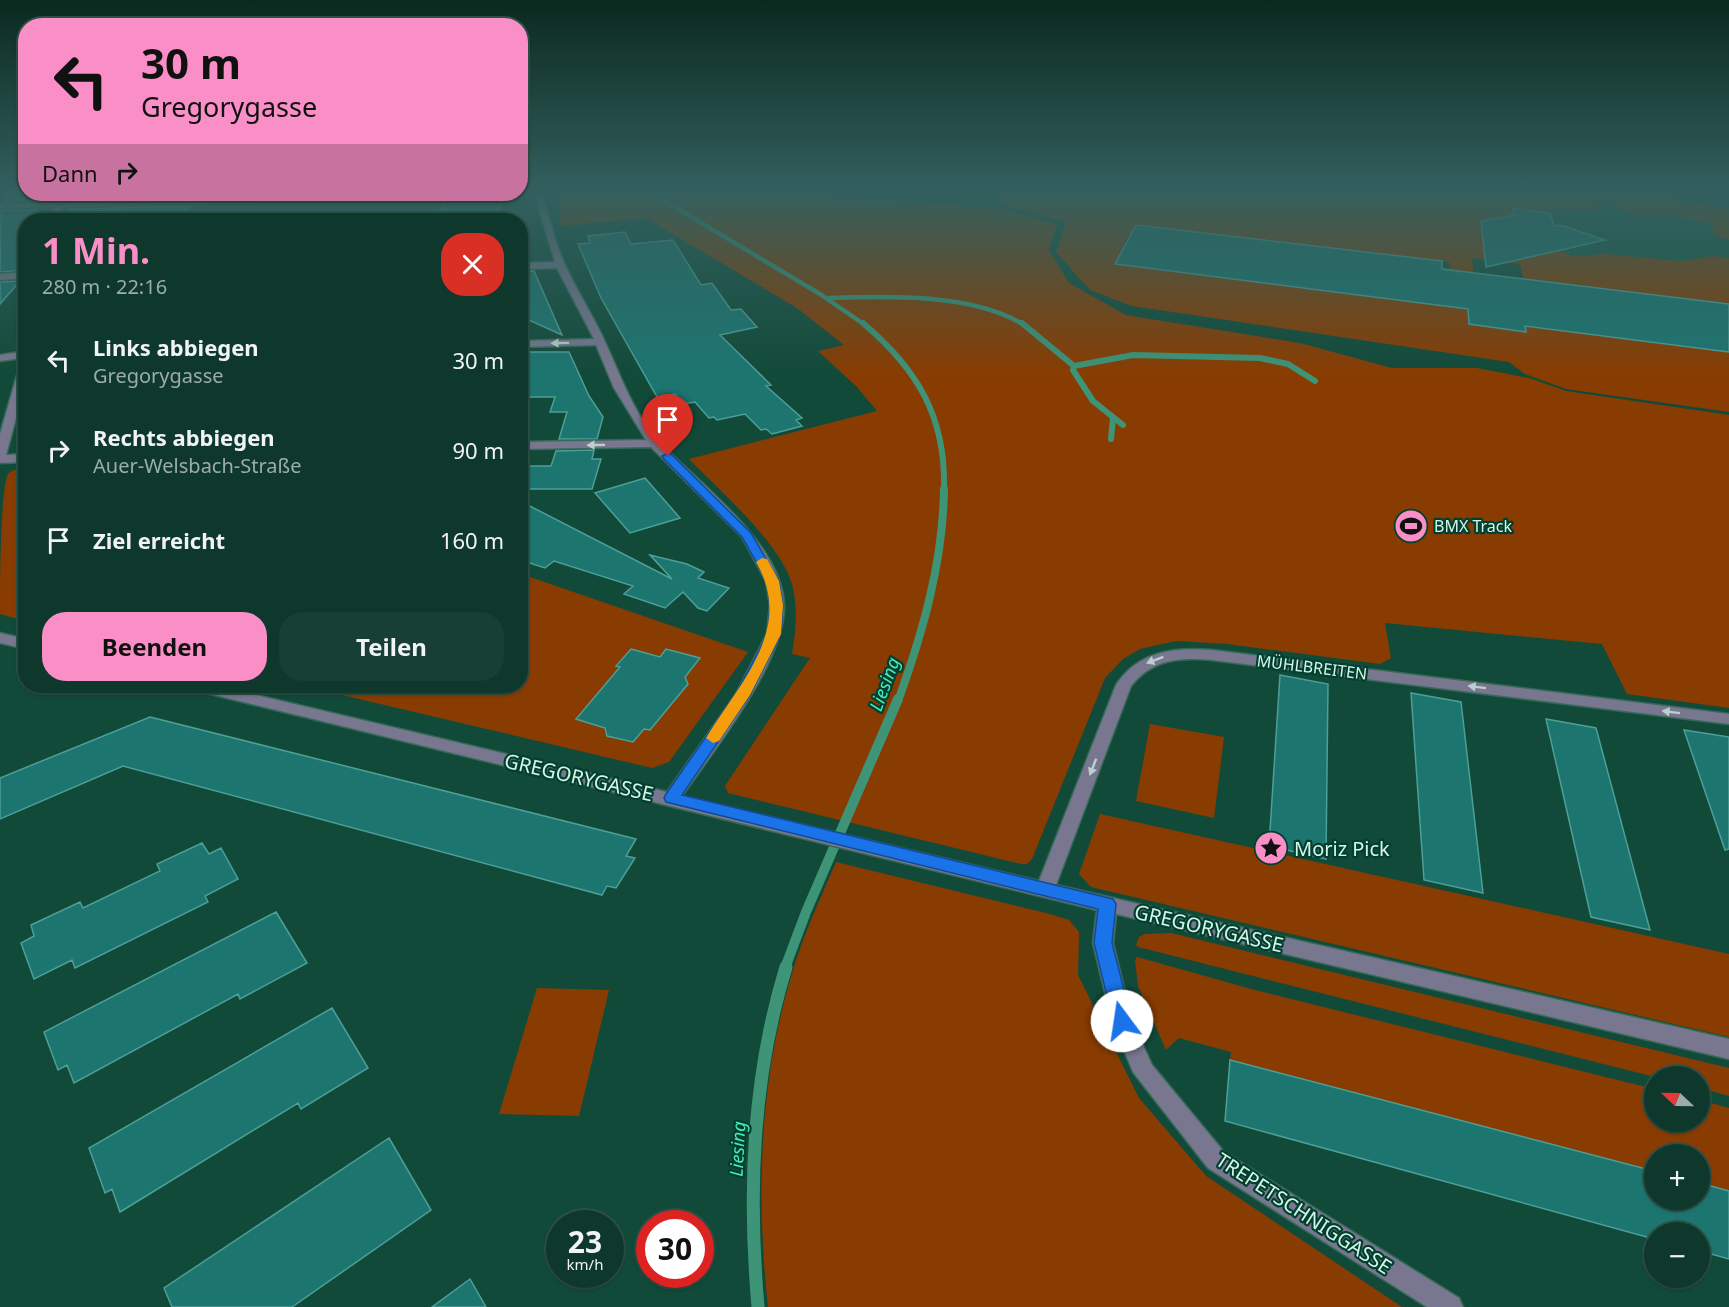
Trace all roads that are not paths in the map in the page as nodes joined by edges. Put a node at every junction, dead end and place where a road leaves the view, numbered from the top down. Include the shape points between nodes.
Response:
1 (557, 254) edge
2 (560, 265) junction
3 (528, 266) edge
4 (18, 276) edge
5 (0, 277) edge
6 (600, 342) junction
7 (528, 344) edge
8 (18, 355) edge
9 (0, 358) edge
10 (18, 389) edge
11 (654, 443) junction
12 (528, 446) edge
13 (0, 457) edge
14 (18, 458) edge
15 (0, 638) edge
16 (18, 642) edge
17 (229, 693) edge
18 (1729, 719) edge
19 (672, 798) junction
20 (1045, 890) junction
21 (1107, 904) junction
22 (1729, 1049) edge
23 (1450, 1307) edge

1 - 2 street
2 - 3 street
2 - 6 street
4 - 5 street
6 -> 7 street
6 - 11 street via 619,388
8 - 9 street
10 - 13 street
11 -> 12 street
11 - 19 street via 747,535 773,581 777,605 774,634 743,695
13 - 14 street
15 - 16 street
17 - 19 street, GREGORYGASSE
18 -> 20 street, MÜHLBREITEN via 1205,654 1162,657 1134,671 1124,685
19 - 20 street, GREGORYGASSE
20 - 21 street, GREGORYGASSE
21 - 22 street, GREGORYGASSE
21 - 23 street, TREPETSCHNIGGASSE via 1103,943 1122,1021 1144,1072 1216,1160

